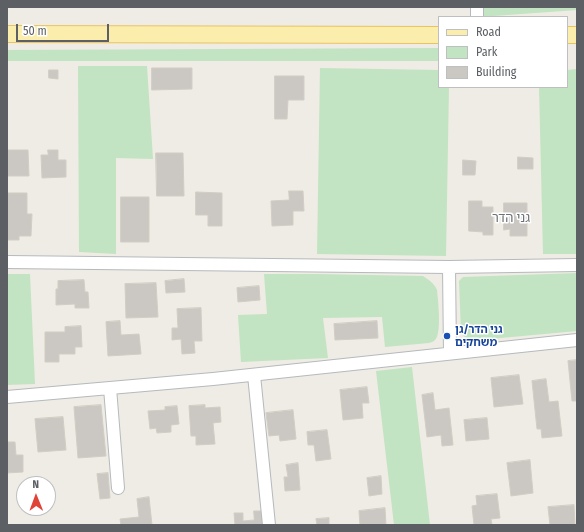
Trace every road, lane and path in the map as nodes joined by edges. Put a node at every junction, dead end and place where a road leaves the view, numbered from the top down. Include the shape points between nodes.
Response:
1 (7, 34) edge
2 (438, 35) edge
3 (7, 262) edge
4 (577, 266) edge
5 (449, 267) junction
6 (577, 340) edge
7 (450, 353) junction
8 (254, 375) junction
9 (110, 388) junction
10 (7, 397) edge
11 (118, 488) dead end
12 (269, 525) edge

1 - 2 main road
3 - 5 street
4 - 5 street
5 - 7 street
6 - 7 street
7 - 8 street
8 - 9 street
8 - 12 street
9 - 10 street
9 - 11 street

